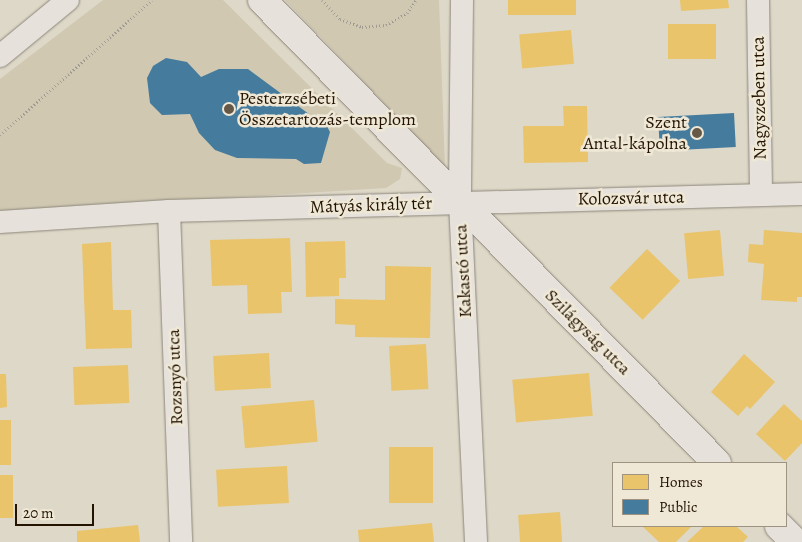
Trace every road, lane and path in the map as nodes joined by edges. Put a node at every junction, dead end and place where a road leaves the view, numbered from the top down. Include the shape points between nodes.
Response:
1 (68, 0) edge
2 (152, 0) edge
3 (262, 0) edge
4 (322, 0) edge
5 (416, 0) edge
6 (462, 0) edge
7 (758, 0) edge
8 (0, 56) edge
9 (0, 135) edge
10 (802, 194) edge
11 (761, 196) junction
12 (460, 202) junction
13 (169, 211) junction
14 (0, 222) edge
15 (716, 462) edge
16 (780, 527) edge
17 (181, 542) edge
18 (476, 542) edge
19 (795, 542) edge

1 - 8 street
2 - 9 path
3 - 12 street, Mátyás király tér
4 - 5 path via 340,19 362,27 386,25 406,14
6 - 12 street, Kakastó utca
7 - 11 street, Nagyszeben utca
10 - 11 street, Kolozsvár utca
11 - 12 street, Kolozsvár utca
12 - 13 street, Mátyás király tér
12 - 15 street, Szilágyság utca
12 - 18 street, Kakastó utca
13 - 14 street, Mátyás király tér
13 - 17 street, Rozsnyó utca
16 - 19 street

